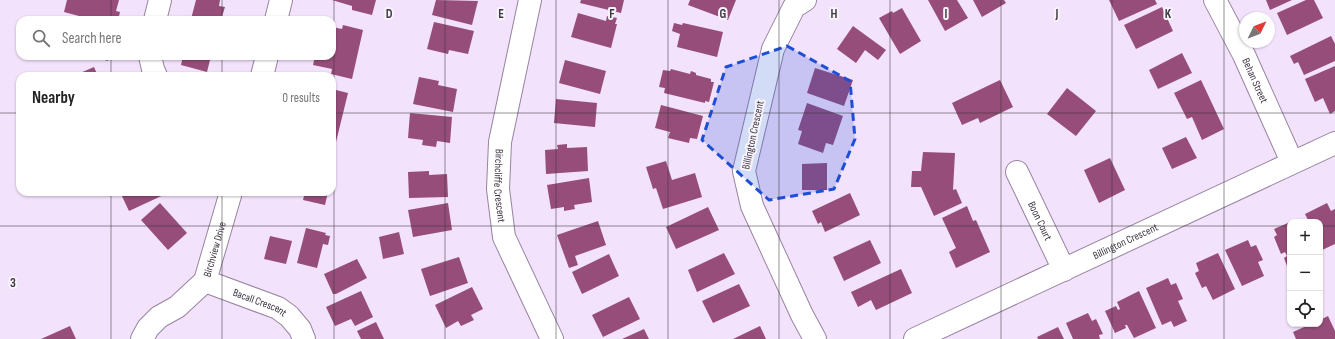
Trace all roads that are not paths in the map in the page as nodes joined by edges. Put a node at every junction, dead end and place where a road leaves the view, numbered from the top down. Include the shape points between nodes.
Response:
1 (160, 0) edge
2 (281, 0) edge
3 (530, 0) edge
4 (805, 0) edge
5 (1215, 0) edge
6 (155, 16) edge
7 (277, 16) edge
8 (151, 60) edge
9 (266, 60) edge
10 (154, 72) edge
11 (263, 72) edge
12 (1335, 143) edge
13 (1292, 162) junction
14 (1018, 172) dead end
15 (230, 196) edge
16 (1064, 270) junction
17 (205, 281) junction
18 (145, 333) edge
19 (304, 339) edge
20 (552, 339) edge
21 (815, 339) edge
22 (915, 339) edge

1 - 6 street
2 - 7 street
3 - 20 street, Birchcliffe Crescent via 500,142 498,189 504,237
4 - 21 street, Billington Crescent via 794,7 773,49 744,171 752,206
5 - 13 street, Behan Street via 1244,55
8 - 10 street
9 - 11 street
12 - 13 street, Billington Crescent
13 - 16 street, Billington Crescent
14 - 16 street, Boon Court
15 - 17 street, Birchview Drive
16 - 22 street, Billington Crescent
17 - 18 street, Birchview Drive via 177,307 159,317
17 - 19 street, Bacall Crescent via 278,308 300,329

